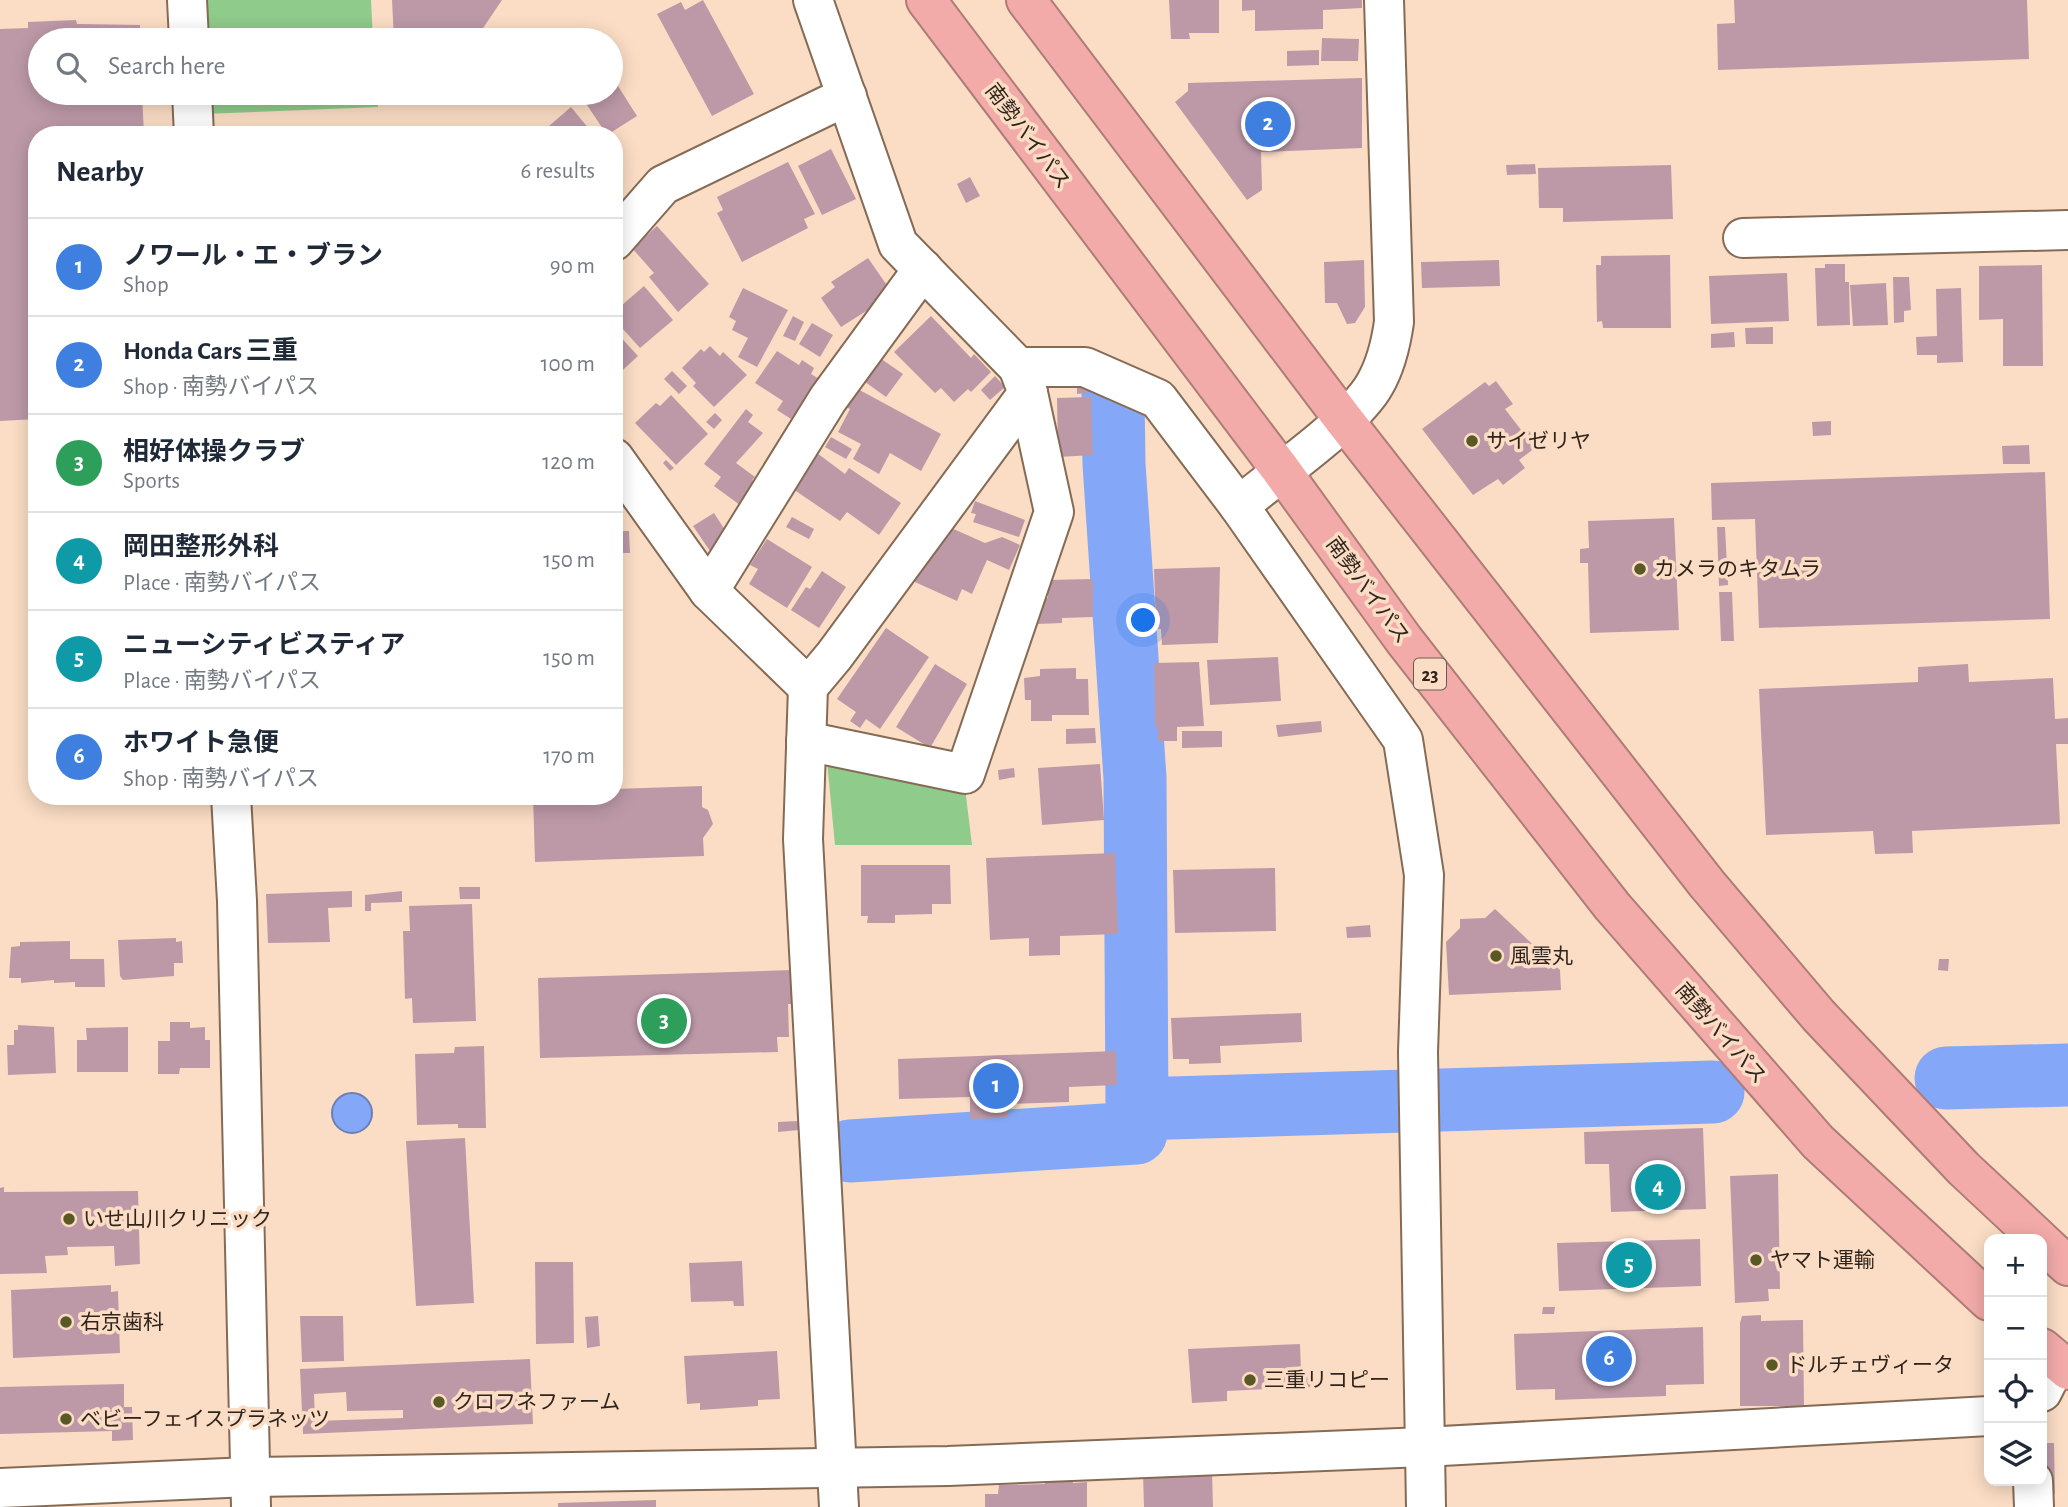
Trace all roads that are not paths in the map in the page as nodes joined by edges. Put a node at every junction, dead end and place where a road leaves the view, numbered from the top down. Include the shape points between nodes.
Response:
1 (187, 0) edge
2 (813, 0) edge
3 (926, 0) edge
4 (1026, 0) edge
5 (1384, 0) edge
6 (188, 28) edge
7 (847, 96) junction
8 (193, 105) edge
9 (194, 126) edge
10 (623, 230) edge
11 (2068, 230) edge
12 (1743, 238) dead end
13 (923, 269) junction
14 (1023, 380) junction
15 (1344, 420) junction
16 (1281, 470) junction
17 (623, 471) edge
18 (1239, 506) junction
19 (709, 591) junction
20 (807, 687) junction
21 (806, 741) junction
22 (232, 805) edge
23 (2034, 1234) edge
24 (2047, 1246) edge
25 (2068, 1266) edge
26 (1985, 1297) edge
27 (1984, 1416) edge
28 (1424, 1447) junction
29 (837, 1469) junction
30 (2033, 1486) edge
31 (0, 1488) edge
32 (250, 1492) edge
33 (839, 1507) edge
34 (1426, 1507) edge
35 (2034, 1507) edge

1 - 6 street
2 - 7 street
3 - 16 highway, 南勢バイパス / 23
4 - 15 highway
5 - 15 street via 1394,322 1390,350 1375,385
7 - 10 street via 663,185
7 - 13 street via 898,244
8 - 9 street
11 - 12 street
13 - 14 street
13 - 19 street via 828,399
14 - 18 street via 1085,367 1157,399
14 - 20 street via 834,656
14 - 21 street via 1054,512 965,774
15 - 16 street
15 - 23 highway via 1698,873 1819,1016 1964,1169
16 - 18 street
16 - 26 highway, 南勢バイパス / 23 via 1404,640 1621,917 1818,1142
17 - 19 street
18 - 28 street via 1403,740 1424,875 1418,1052
19 - 20 street
20 - 21 street
21 - 29 street via 803,839
22 - 32 street
24 - 25 highway
27 - 28 street
28 - 29 street
28 - 34 street
29 - 32 street
29 - 33 street
30 - 35 street
31 - 32 street

